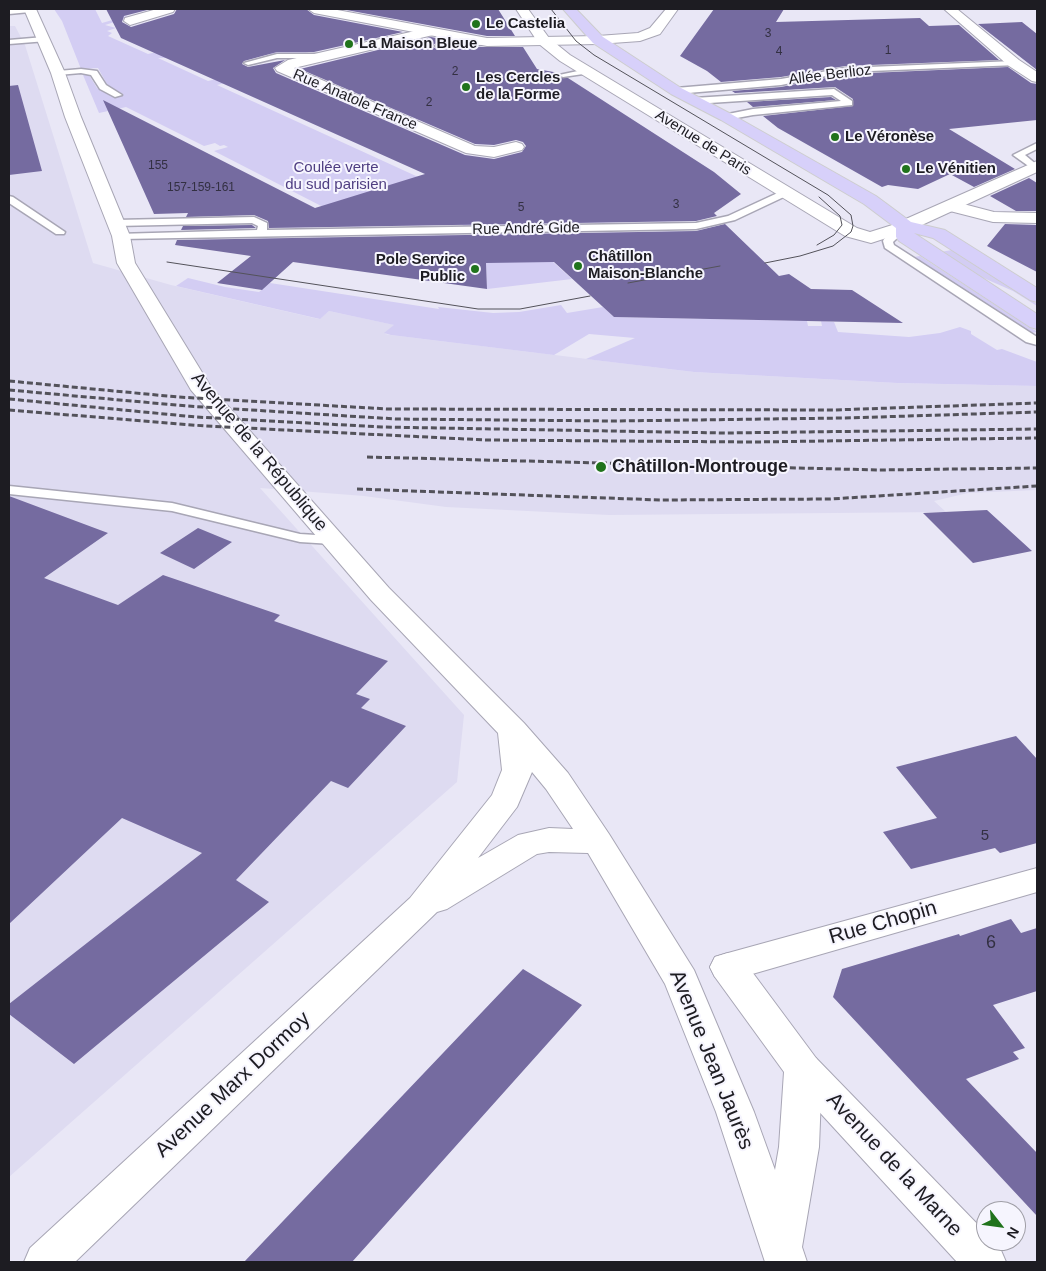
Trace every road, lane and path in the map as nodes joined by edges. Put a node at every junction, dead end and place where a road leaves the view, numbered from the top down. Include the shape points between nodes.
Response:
1 (30, 9) edge
2 (169, 9) edge
3 (314, 9) edge
4 (522, 9) edge
5 (569, 9) edge
6 (672, 9) edge
7 (950, 9) edge
8 (9, 12) edge
9 (130, 21) dead end
10 (428, 32) junction
11 (44, 39) junction
12 (598, 40) junction
13 (544, 41) junction
14 (9, 42) edge
15 (487, 42) junction
16 (439, 46) dead end
17 (322, 56) junction
18 (248, 63) dead end
19 (1014, 63) junction
20 (587, 71) junction
21 (58, 73) junction
22 (563, 75) dead end
23 (1037, 78) edge
24 (676, 91) junction
25 (118, 95) dead end
26 (694, 101) junction
27 (726, 117) junction
28 (1037, 146) edge
29 (516, 147) dead end
30 (1035, 166) edge
31 (784, 193) junction
32 (9, 199) edge
33 (952, 206) junction
34 (1037, 218) edge
35 (905, 226) junction
36 (119, 230) junction
37 (60, 232) dead end
38 (261, 234) joint
39 (1037, 296) edge
40 (1037, 323) edge
41 (1037, 341) edge
42 (9, 490) edge
43 (332, 540) junction
44 (513, 730) junction
45 (556, 782) joint
46 (598, 842) junction
47 (1037, 880) edge
48 (422, 908) junction
49 (803, 1068) junction
50 (784, 1255) edge
51 (45, 1262) edge
52 (985, 1262) edge

1 - 8 lane
1 - 11 street, Avenue de la République
2 - 9 street
3 - 10 street
4 - 13 street, Avenue de Paris
5 - 12 main road, Avenue de Paris
6 - 12 street via 647,36
7 - 19 street
10 - 15 street
10 - 17 street, Rue Anatole France
11 - 14 lane
11 - 21 street, Avenue de la République
12 - 13 street
12 - 24 main road, Avenue de Paris
13 - 15 street
13 - 20 street, Avenue de Paris
15 - 16 lane
17 - 18 lane via 277,56
17 - 29 street, Rue Anatole France via 282,68 472,150 494,152
19 - 23 street
19 - 24 lane, Allée Berlioz via 845,70 781,82
20 - 22 lane
20 - 31 street, Avenue de Paris
21 - 25 lane via 94,73 103,87
21 - 36 street, Avenue de la République
24 - 26 main road, Avenue de Paris
26 - 27 main road, Avenue de Paris
26 - 27 lane via 834,92 850,103
27 - 35 main road, Avenue de Paris via 870,200
28 - 30 lane via 1018,155
30 - 33 street
31 - 35 street, Avenue de Paris via 841,227 871,238
31 - 38 lane, Rue André Gide via 731,218 696,226
32 - 37 lane
33 - 34 street via 993,217
33 - 35 street
35 - 39 main road via 939,234
35 - 40 main road, Avenue de Paris via 905,237
35 - 41 lane via 888,241 888,246
36 - 38 lane, Rue André Gide
36 - 43 street, Avenue de la République via 126,263 202,390
42 - 43 lane via 172,508 300,538
43 - 44 street, Avenue de la République
44 - 45 street, Avenue de la République
44 - 48 street, Avenue Marx Dormoy via 517,770 506,799
45 - 46 street, Avenue Jean Jaurès
46 - 48 street, Avenue Marx Dormoy via 549,840 529,843
46 - 50 street, Avenue Jean Jaurès via 681,980 735,1112
47 - 49 street, Rue Chopin via 728,967
48 - 51 street, Avenue Marx Dormoy
49 - 50 street, Avenue Jean Jaurès via 799,1146
49 - 52 street, Avenue de la Marne

